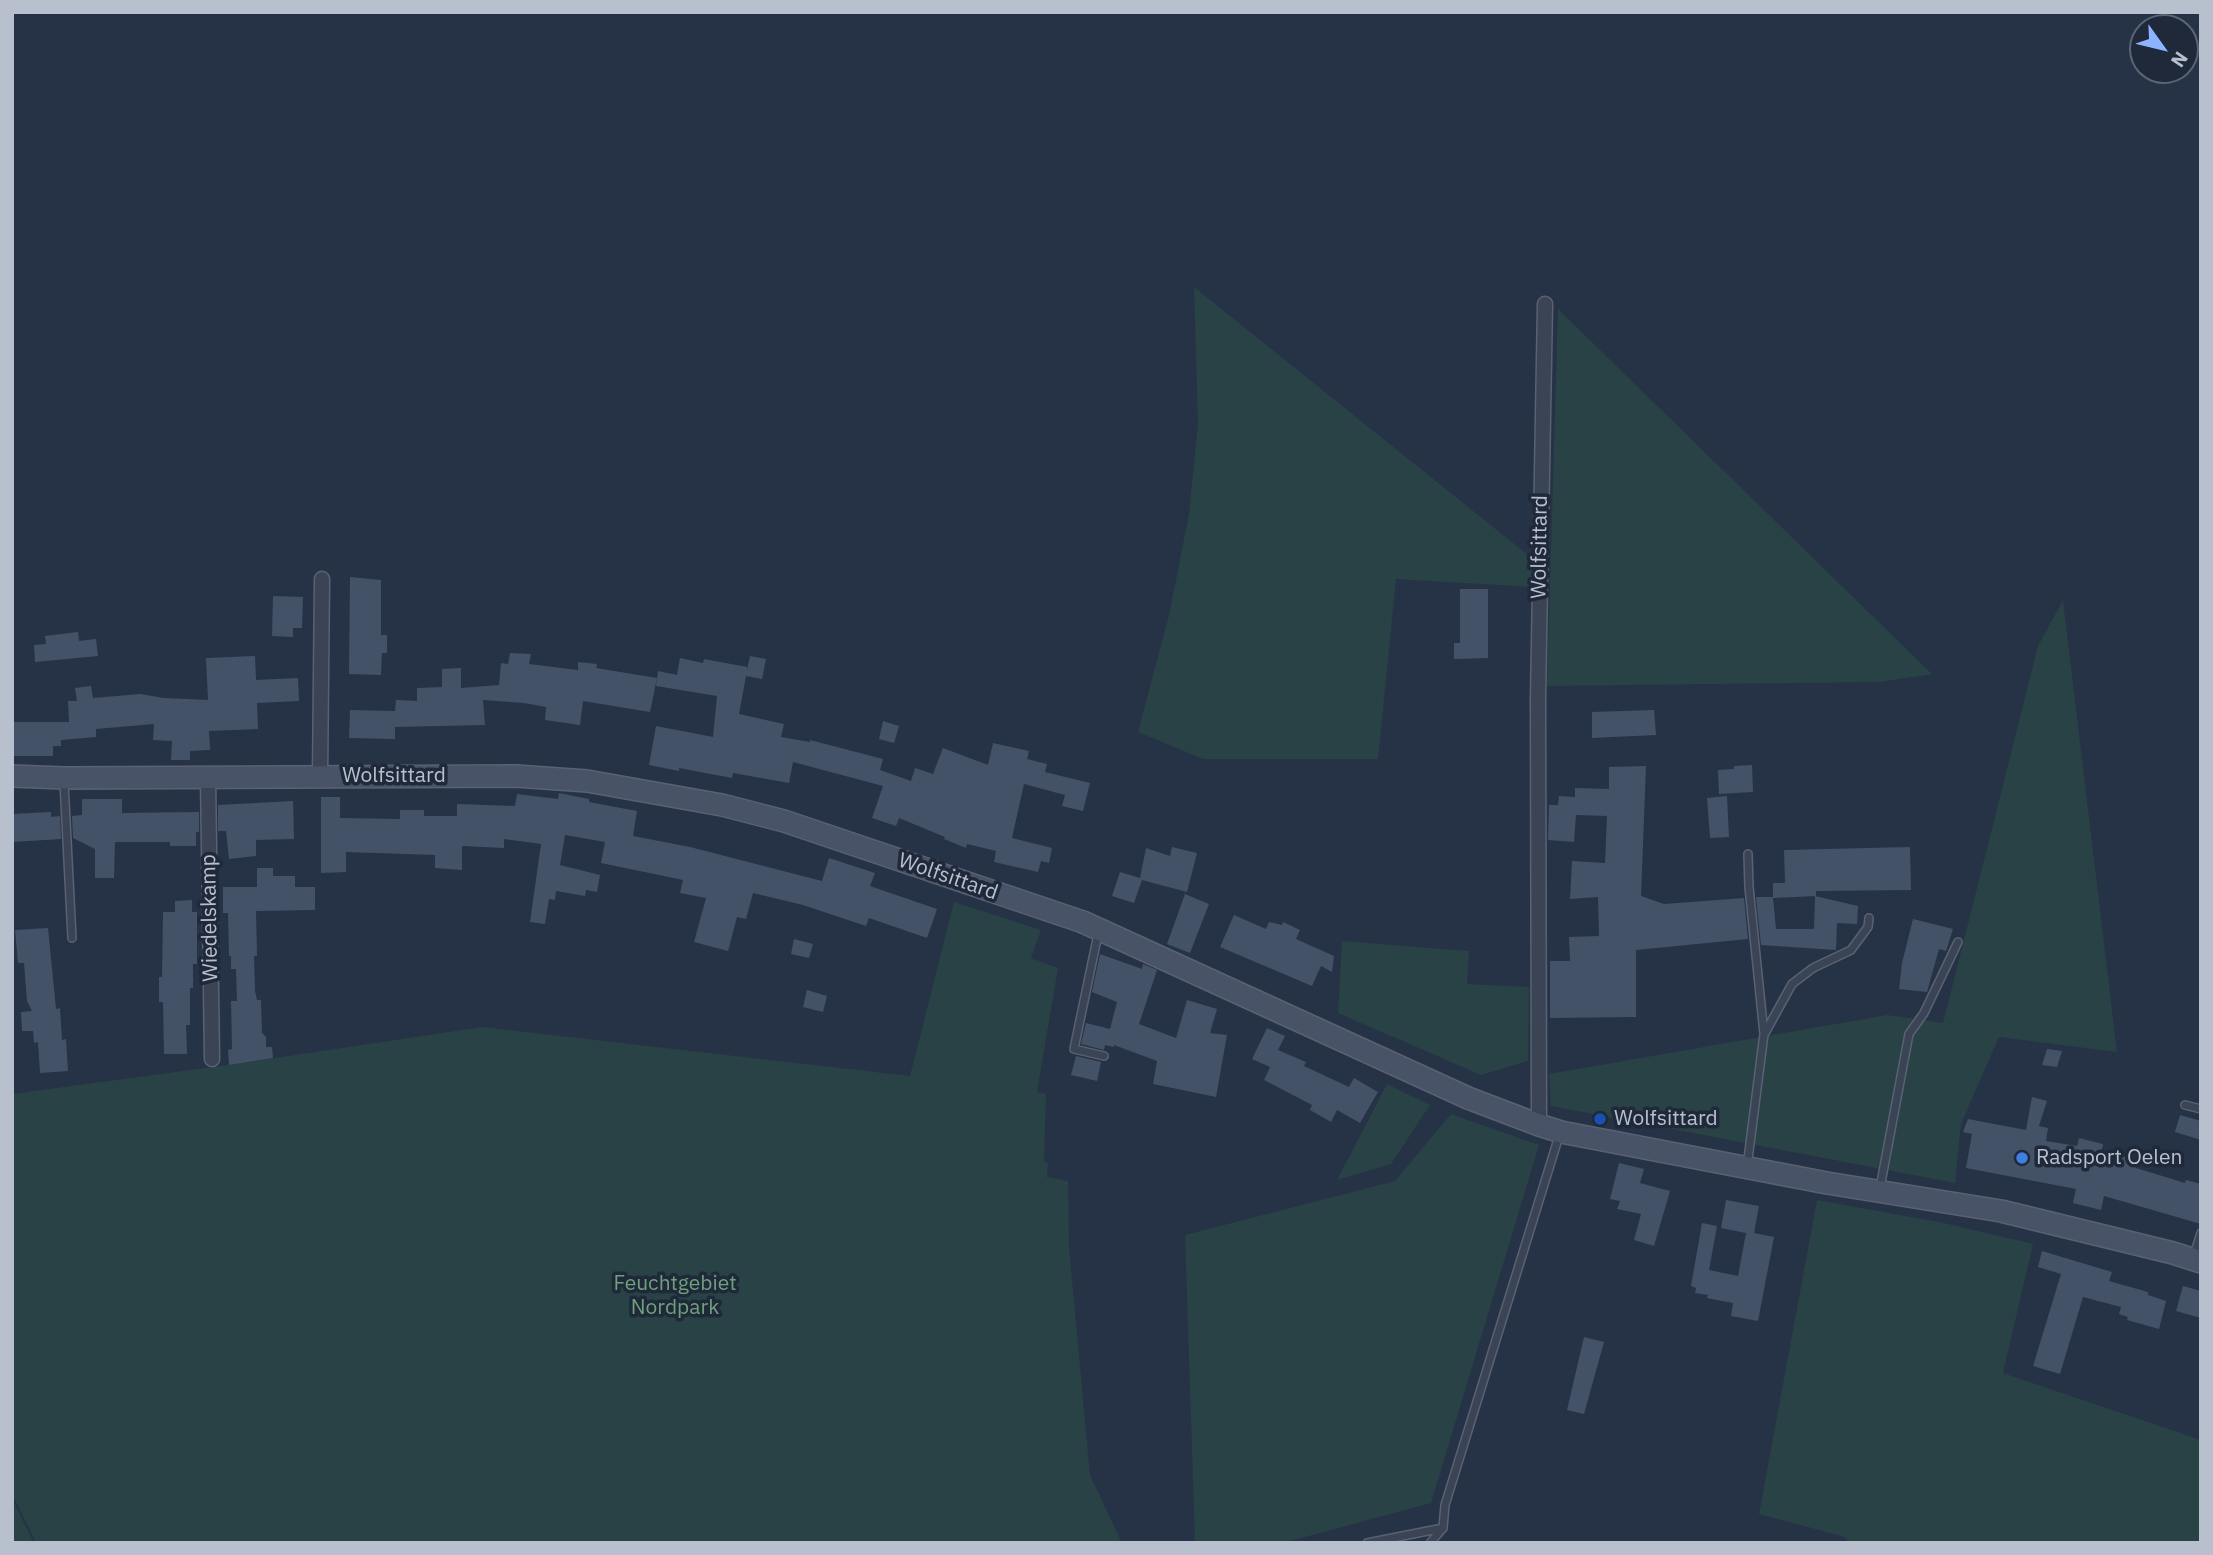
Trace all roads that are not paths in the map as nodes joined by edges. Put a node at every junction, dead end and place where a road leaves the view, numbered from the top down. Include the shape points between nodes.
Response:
1 (1545, 304) dead end
2 (322, 579) dead end
3 (12, 776) edge
4 (320, 776) junction
5 (64, 778) junction
6 (208, 778) junction
7 (1748, 854) dead end
8 (1869, 918) dead end
9 (1099, 930) junction
10 (72, 938) dead end
11 (1958, 942) dead end
12 (1764, 1034) junction
13 (1104, 1056) dead end
14 (212, 1059) dead end
15 (2185, 1105) dead end
16 (2201, 1109) edge
17 (1539, 1125) junction
18 (1561, 1132) junction
19 (1746, 1167) junction
20 (1879, 1192) junction
21 (2201, 1233) edge
22 (2197, 1261) edge
23 (1443, 1528) junction
24 (1367, 1543) edge
25 (1430, 1543) edge

1 - 17 street, Wolfsittard via 1538,698
2 - 4 street, Wolfsittard
3 - 5 street, Wolfsittard
4 - 6 street, Wolfsittard
4 - 9 street, Wolfsittard via 516,776 587,781 722,805 784,821
5 - 6 street, Wolfsittard
5 - 10 lane
6 - 14 street, Wiedelskamp
7 - 12 lane
8 - 12 lane via 1851,950 1813,968 1792,985
9 - 13 lane via 1074,1049
9 - 17 street, Wolfsittard via 1468,1098
11 - 20 lane via 1909,1034
12 - 19 lane
15 - 16 lane
17 - 18 street, Wolfsittard
18 - 19 street, Wolfsittard
18 - 23 lane via 1445,1506
19 - 20 street, Wolfsittard
20 - 22 street, Wolfsittard via 2001,1211
21 - 22 lane
23 - 24 lane
23 - 25 lane

